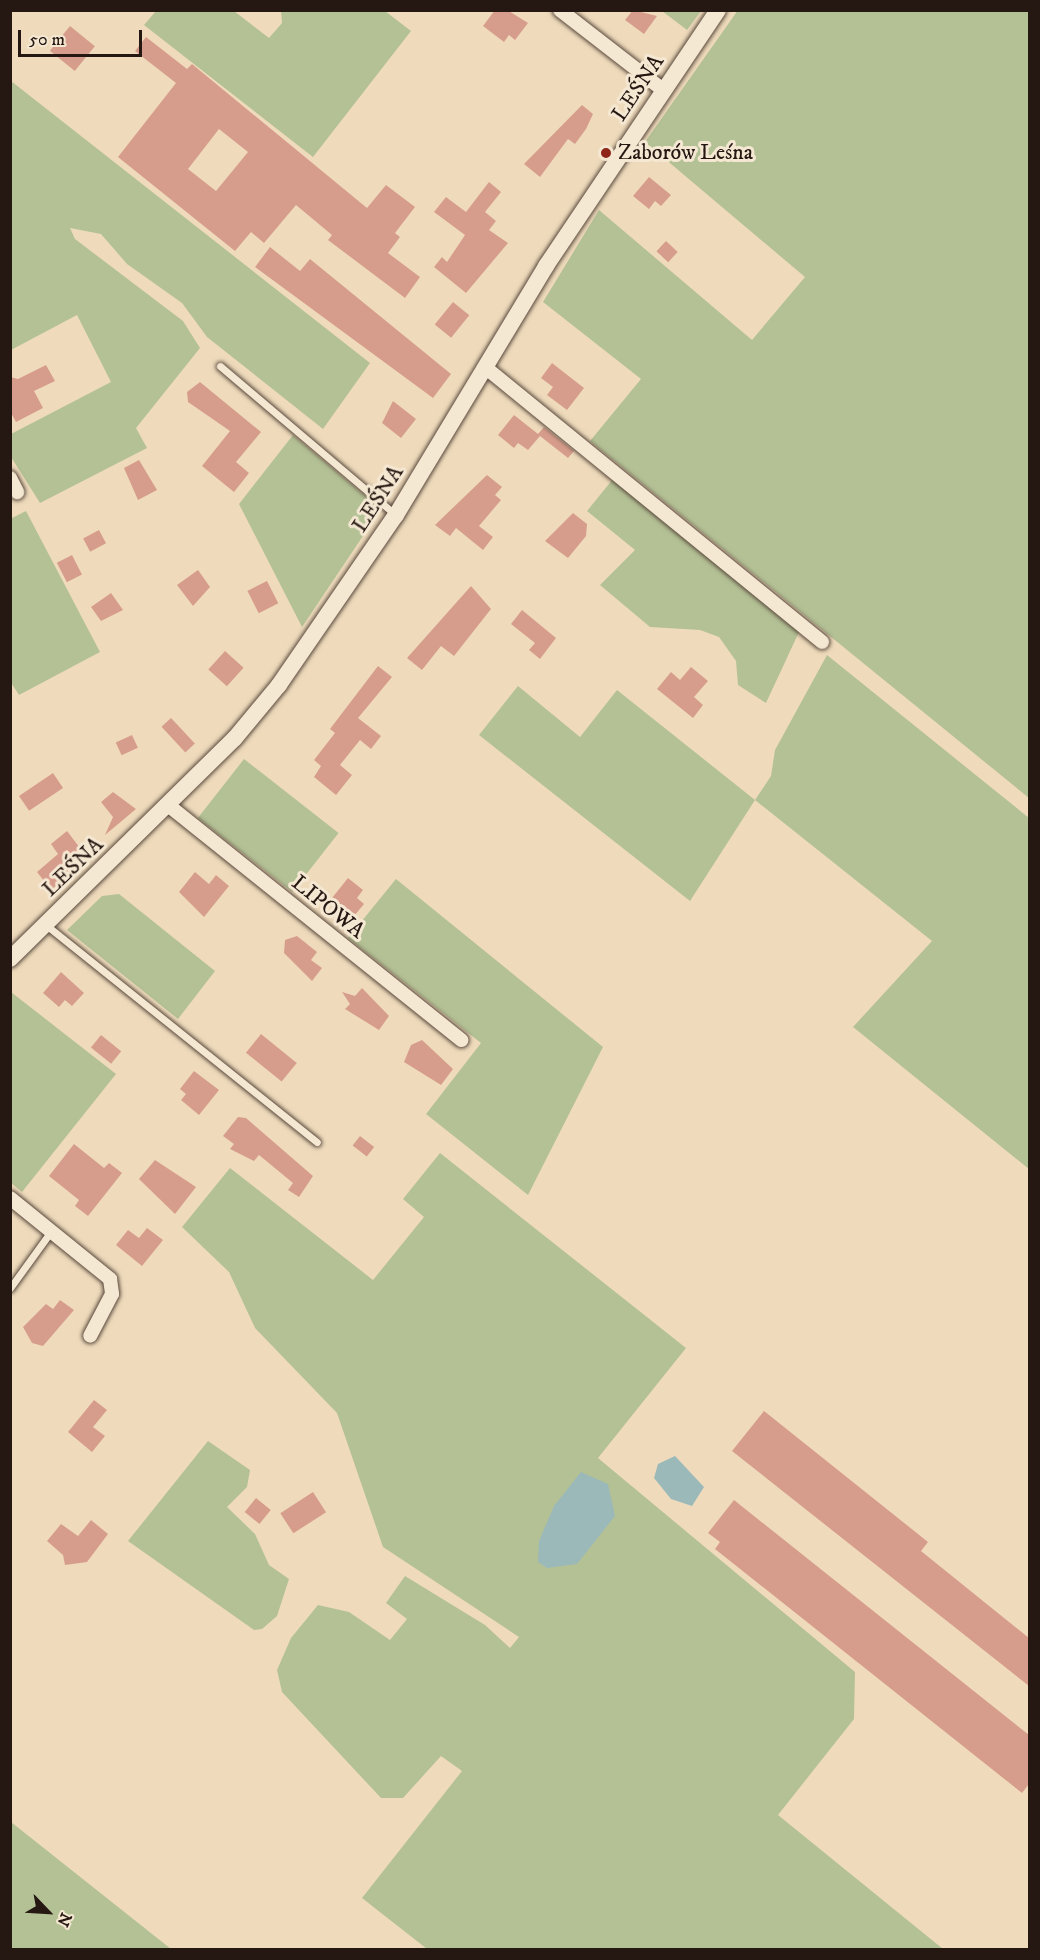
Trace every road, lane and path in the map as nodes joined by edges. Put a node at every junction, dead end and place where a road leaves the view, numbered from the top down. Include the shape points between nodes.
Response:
1 (560, 10) edge
2 (718, 10) edge
3 (663, 90) junction
4 (220, 366) dead end
5 (485, 367) junction
6 (10, 478) edge
7 (17, 492) dead end
8 (396, 515) junction
9 (822, 642) dead end
10 (168, 806) junction
11 (46, 925) junction
12 (10, 960) edge
13 (461, 1041) dead end
14 (317, 1142) dead end
15 (10, 1197) edge
16 (52, 1230) junction
17 (10, 1288) edge
18 (90, 1336) dead end

1 - 3 street
2 - 3 street, LEŚNA
3 - 5 street, LEŚNA
4 - 8 lane
5 - 8 street, LEŚNA
5 - 9 street
6 - 7 street
8 - 10 street, LEŚNA via 266,702
10 - 11 street, LEŚNA
10 - 13 street, LIPOWA
11 - 12 street, LEŚNA
11 - 14 lane
15 - 16 street
16 - 17 lane
16 - 18 street via 110,1279 112,1294

